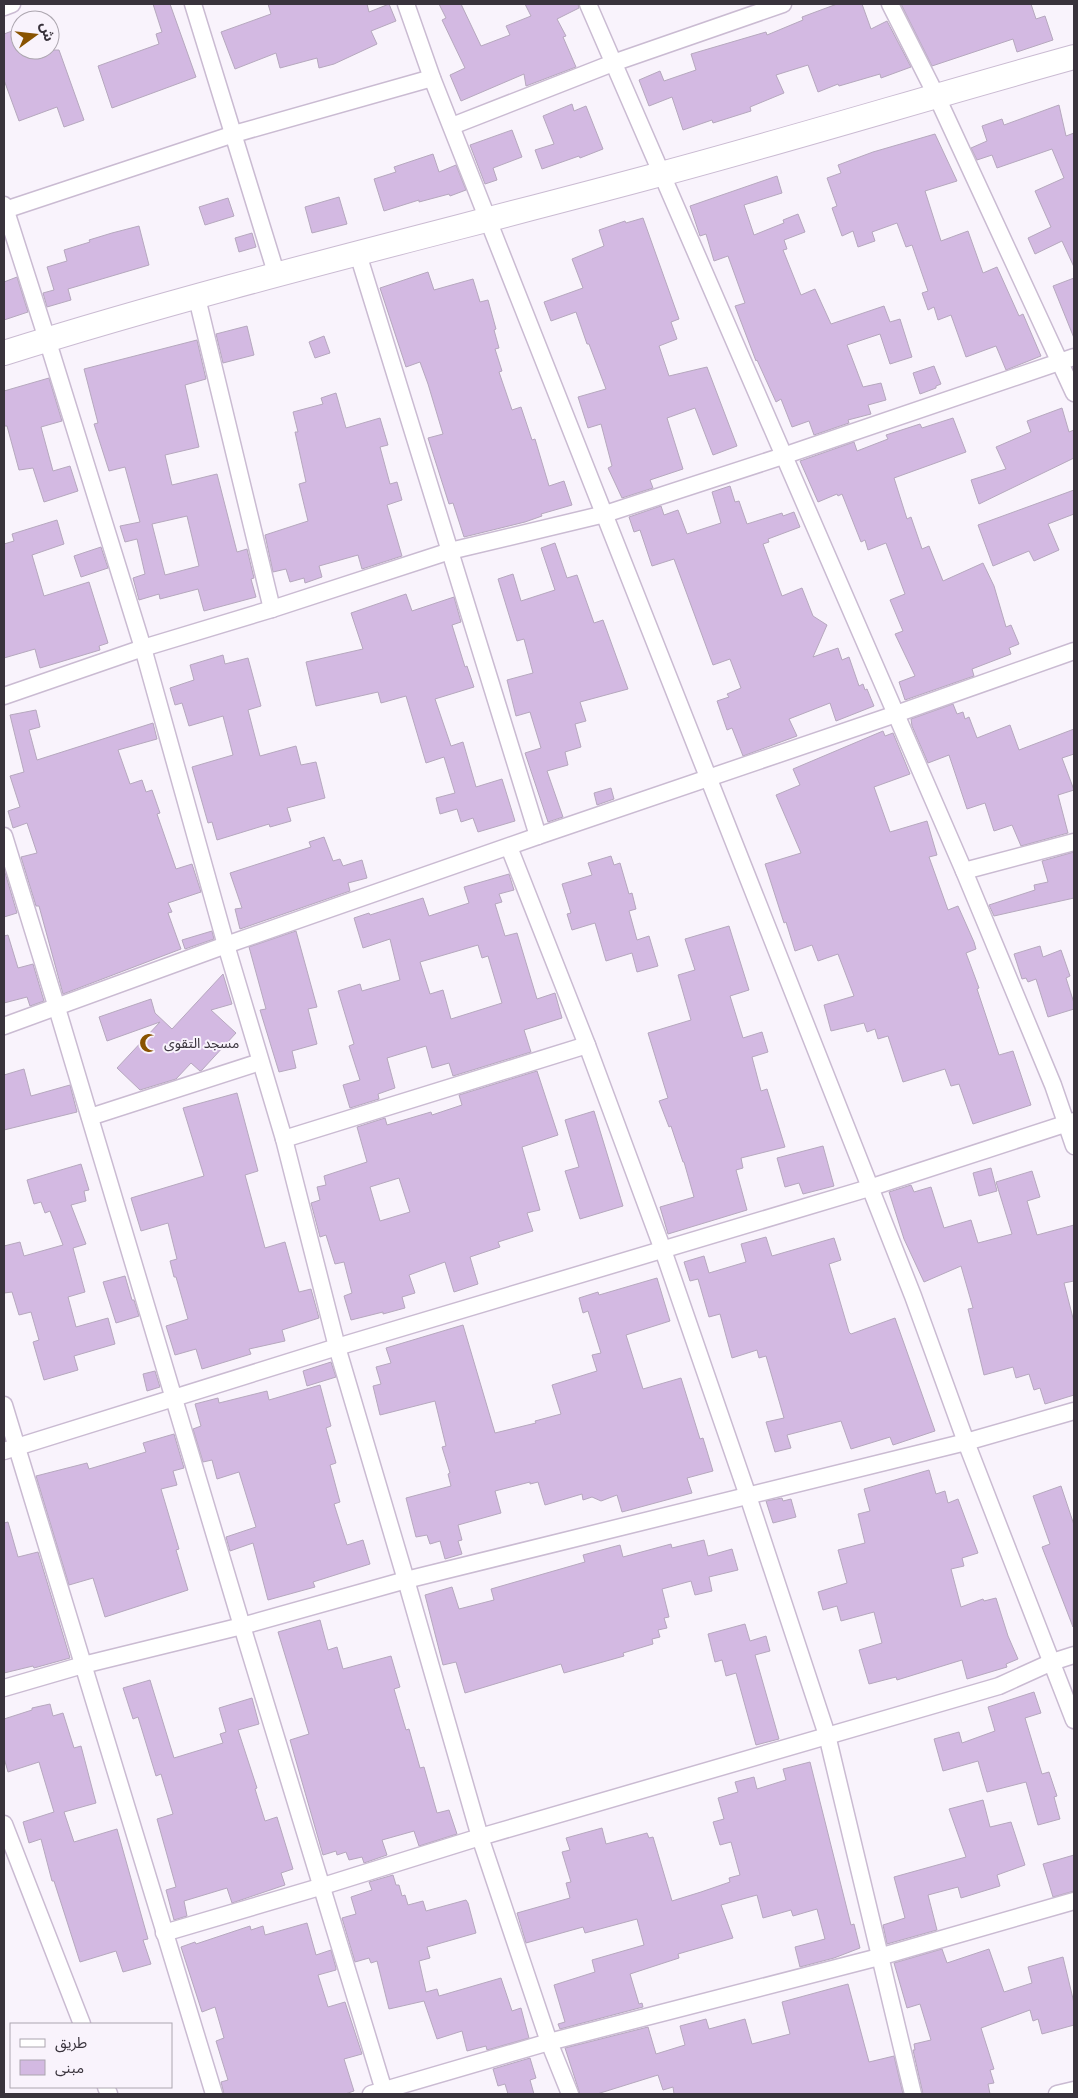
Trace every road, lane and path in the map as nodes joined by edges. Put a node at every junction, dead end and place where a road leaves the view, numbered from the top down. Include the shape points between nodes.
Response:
1 (12, 4) edge
2 (193, 4) edge
3 (406, 4) edge
4 (588, 4) edge
5 (783, 4) edge
6 (890, 4) edge
7 (4, 7) edge
8 (763, 7) edge
9 (1074, 57) edge
10 (613, 63) junction
11 (432, 78) junction
12 (937, 96) junction
13 (452, 126) junction
14 (234, 134) junction
15 (662, 174) junction
16 (4, 207) edge
17 (489, 219) junction
18 (358, 254) junction
19 (277, 276) junction
20 (197, 298) junction
21 (47, 339) junction
22 (4, 353) edge
23 (1067, 360) edge
24 (1074, 393) edge
25 (783, 456) junction
26 (605, 514) junction
27 (450, 551) junction
28 (272, 609) junction
29 (143, 648) junction
30 (1074, 651) edge
31 (4, 696) edge
32 (896, 714) junction
33 (709, 778) junction
34 (4, 836) edge
35 (538, 836) junction
36 (1074, 842) edge
37 (509, 847) junction
38 (964, 872) junction
39 (226, 945) junction
40 (58, 1008) junction
41 (4, 1026) edge
42 (587, 1045) junction
43 (260, 1062) junction
44 (90, 1117) junction
45 (1071, 1122) edge
46 (284, 1139) junction
47 (1074, 1146) edge
48 (869, 1188) junction
49 (663, 1250) junction
50 (337, 1347) junction
51 (175, 1397) junction
52 (4, 1405) edge
53 (1074, 1411) edge
54 (966, 1442) junction
55 (10, 1449) edge
56 (748, 1496) junction
57 (406, 1580) junction
58 (242, 1626) junction
59 (1074, 1655) edge
60 (1052, 1662) junction
61 (83, 1665) junction
62 (4, 1688) edge
63 (1074, 1720) edge
64 (827, 1735) junction
65 (4, 1824) edge
66 (480, 1837) junction
67 (323, 1886) junction
68 (1074, 1901) edge
69 (164, 1933) junction
70 (879, 1957) junction
71 (82, 2023) edge
72 (549, 2042) junction
73 (1074, 2090) edge
74 (380, 2093) edge
75 (214, 2094) edge
76 (570, 2094) edge
77 (913, 2094) edge
78 (1057, 2094) edge

1 - 7 street
2 - 14 street
3 - 11 street
4 - 10 street
5 - 8 street
6 - 12 street
8 - 10 street
9 - 12 street
10 - 13 street
10 - 15 street
11 - 13 street
11 - 14 street
12 - 15 street
12 - 23 street
13 - 17 street
14 - 16 street
14 - 19 street
15 - 17 street
15 - 25 street
16 - 21 street
17 - 18 street
17 - 26 street
18 - 19 street
18 - 27 street
19 - 20 street
20 - 21 street
20 - 28 street
21 - 22 street
21 - 29 street
23 - 24 street
23 - 25 street
25 - 26 street
25 - 32 street
26 - 27 street
26 - 33 street
27 - 28 street
27 - 35 street
28 - 29 street
29 - 31 street
29 - 39 street
30 - 32 street
32 - 33 street
32 - 38 street
33 - 35 street
33 - 48 street
34 - 40 street
35 - 37 street
36 - 38 street
37 - 39 street
37 - 42 street
38 - 45 street
39 - 40 street
39 - 43 street
40 - 41 street
40 - 44 street
42 - 46 street
42 - 49 street
43 - 44 street
43 - 46 street
44 - 51 street
45 - 47 street
45 - 48 street
46 - 50 street
48 - 49 street
48 - 54 street via 913,1296
49 - 50 street
49 - 56 street
50 - 51 street
50 - 57 street
51 - 55 street
51 - 58 street
52 - 55 street
53 - 54 street
54 - 56 street
54 - 60 street
55 - 61 street
56 - 57 street
56 - 64 street
57 - 58 street
57 - 66 street
58 - 61 street
58 - 67 street
59 - 60 street
60 - 63 street
60 - 64 street via 999,1686
61 - 62 street
61 - 69 street
64 - 66 street
64 - 70 street
65 - 71 street
66 - 67 street
66 - 72 street
67 - 69 street
67 - 74 street
68 - 70 street
69 - 75 street
70 - 72 street
70 - 77 street
72 - 74 street
72 - 76 street
73 - 78 street

